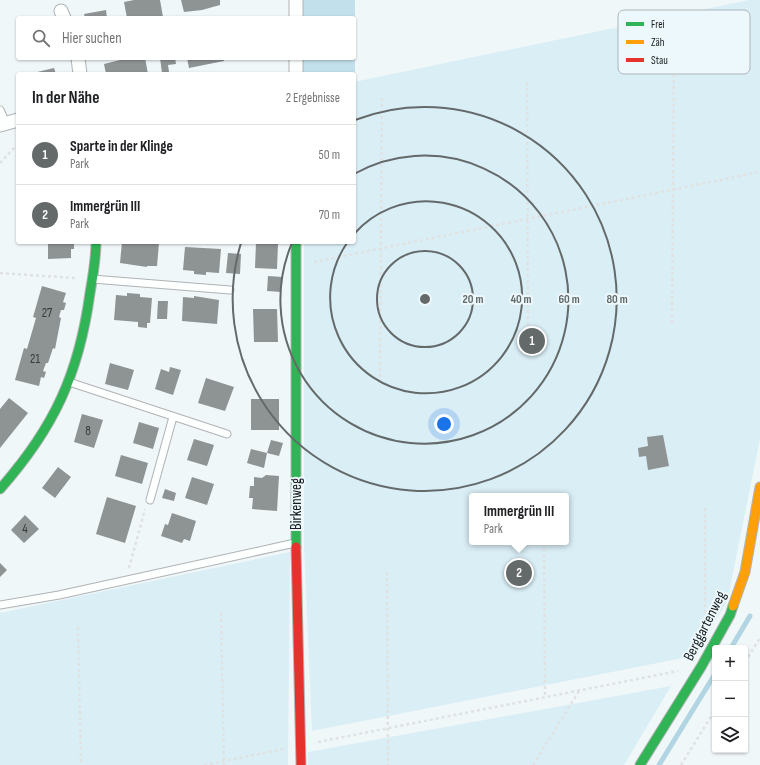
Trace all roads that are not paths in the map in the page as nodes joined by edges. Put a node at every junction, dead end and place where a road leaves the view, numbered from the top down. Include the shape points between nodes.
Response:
1 (296, 0) edge
2 (296, 16) edge
3 (78, 60) edge
4 (296, 60) edge
5 (80, 72) edge
6 (296, 72) edge
7 (0, 110) edge
8 (8, 123) edge
9 (96, 244) edge
10 (296, 244) edge
11 (92, 279) junction
12 (230, 290) dead end
13 (69, 382) junction
14 (173, 416) junction
15 (227, 434) dead end
16 (760, 486) edge
17 (0, 489) edge
18 (150, 500) road end
19 (296, 543) junction
20 (0, 605) edge
21 (301, 765) edge
22 (640, 765) edge

1 - 2 street
3 - 5 street
4 - 6 street
7 - 8 lane
9 - 11 street
10 - 19 street, Birkenweg
11 - 12 lane
11 - 13 street via 83,338
13 - 14 lane
13 - 17 street via 50,425 37,446
14 - 15 lane
14 - 18 lane
16 - 22 street, Berggartenweg via 745,572 730,615
19 - 20 lane via 125,581
19 - 21 street, Birkenweg

